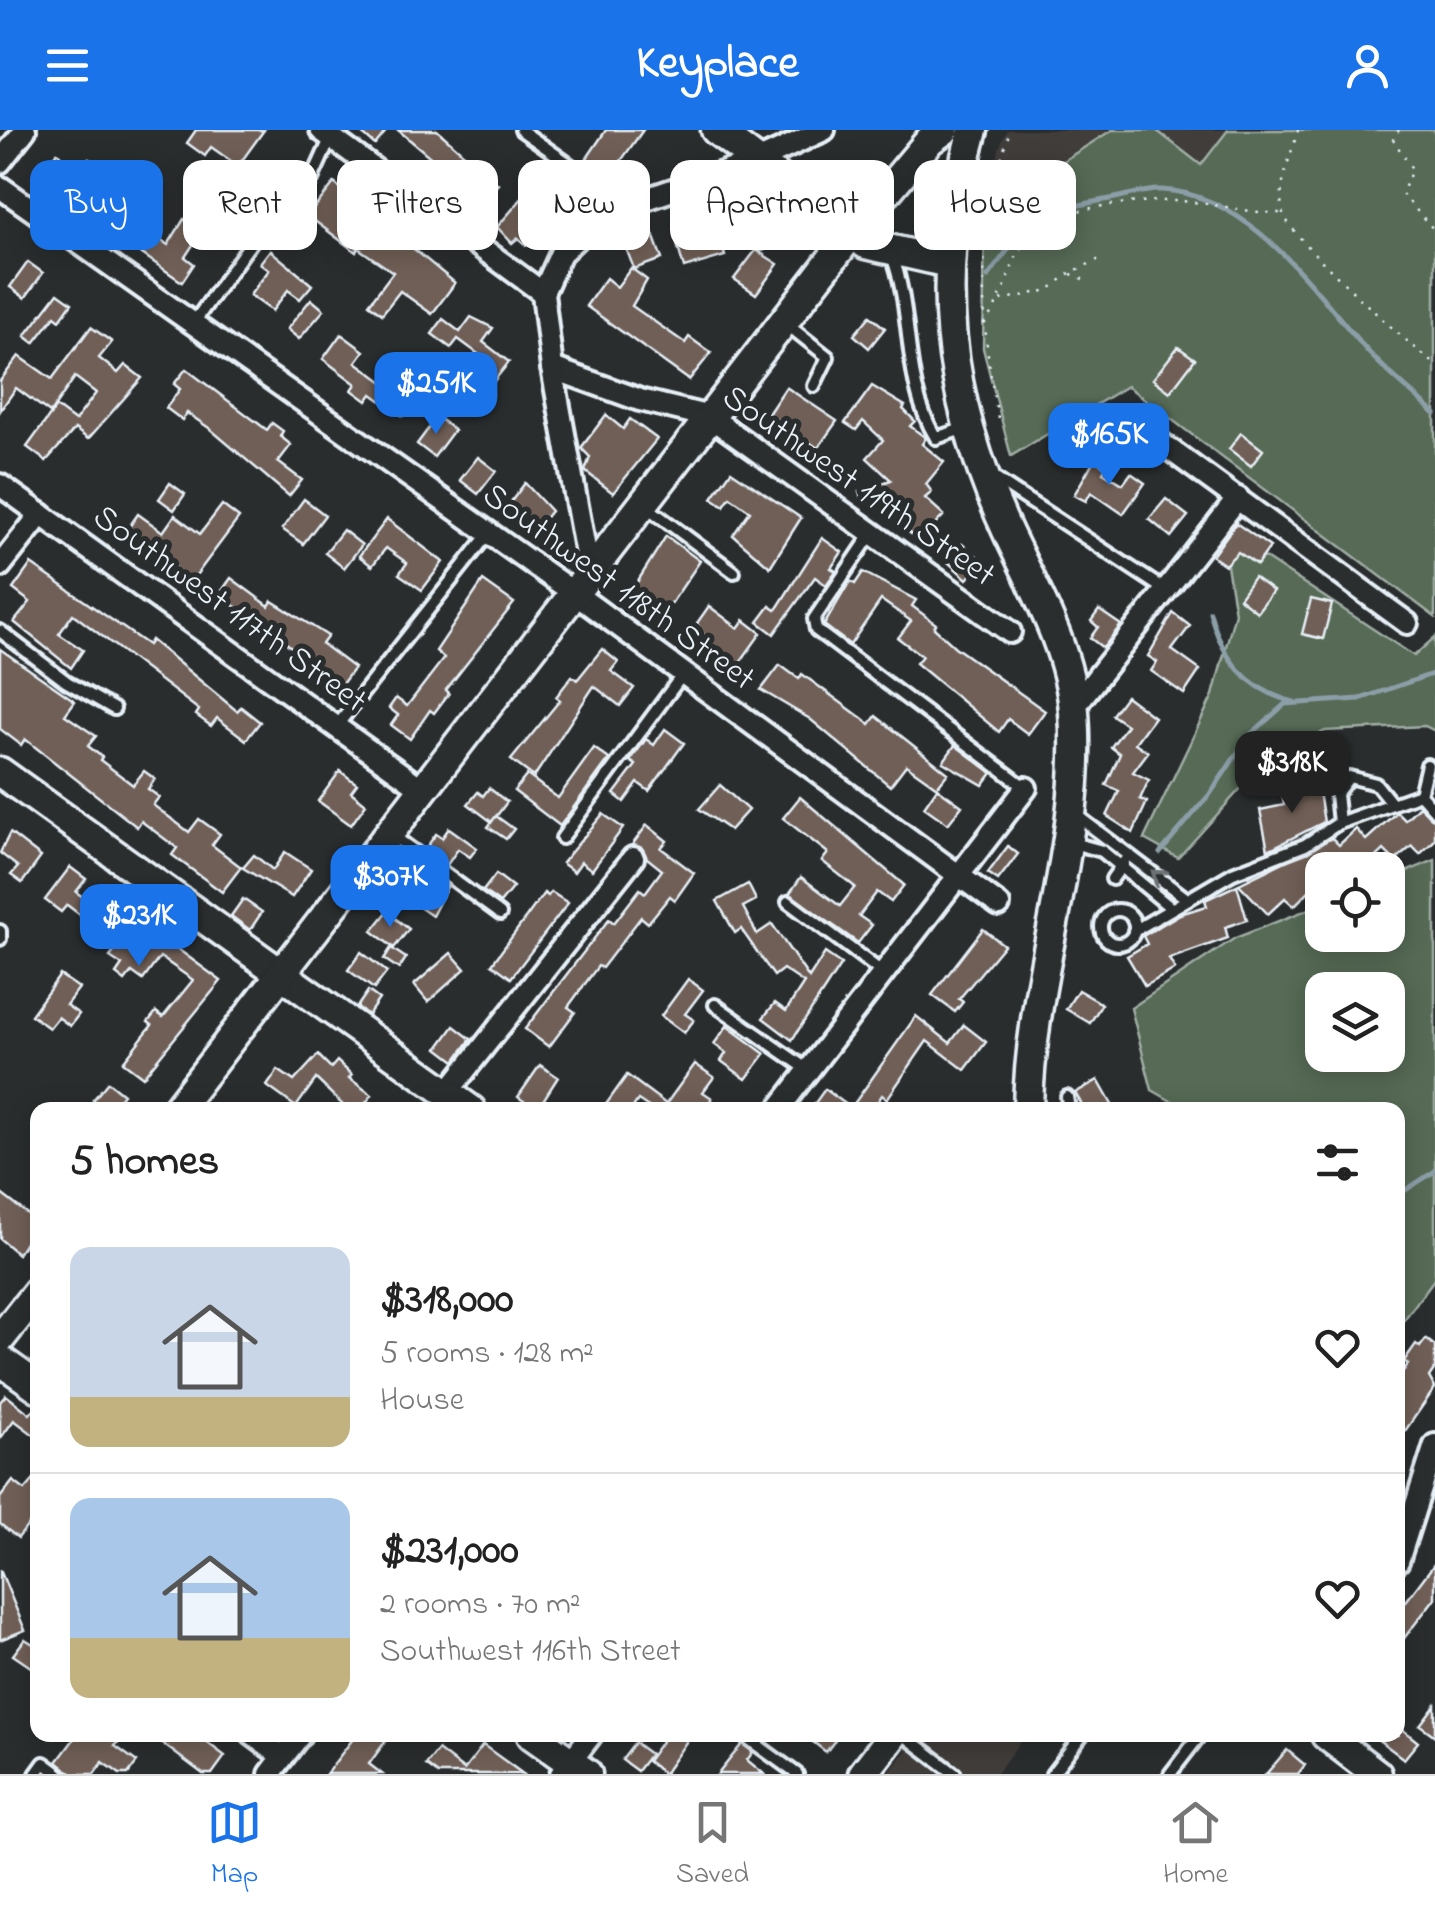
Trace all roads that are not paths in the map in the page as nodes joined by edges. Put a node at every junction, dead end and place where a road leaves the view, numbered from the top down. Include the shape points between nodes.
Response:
1 (26, 130) edge
2 (521, 130) edge
3 (716, 130) edge
4 (824, 130) edge
5 (944, 130) edge
6 (974, 130) edge
7 (329, 132) edge
8 (563, 160) edge
9 (755, 160) edge
10 (762, 160) edge
11 (0, 162) edge
12 (894, 187) edge
13 (0, 188) edge
14 (566, 250) edge
15 (840, 250) edge
16 (886, 250) edge
17 (890, 252) junction
18 (949, 263) junction
19 (543, 293) junction
20 (784, 322) junction
21 (192, 325) junction
22 (552, 368) junction
23 (814, 386) dead end
24 (710, 417) junction
25 (966, 428) junction
26 (1146, 432) dead end
27 (982, 470) junction
28 (0, 484) edge
29 (1238, 498) junction
30 (642, 504) junction
31 (40, 514) junction
32 (488, 533) junction
33 (872, 533) junction
34 (0, 566) edge
35 (734, 572) dead end
36 (582, 582) junction
37 (1166, 590) junction
38 (1407, 623) dead end
39 (0, 631) edge
40 (1010, 632) dead end
41 (683, 674) junction
42 (1074, 707) junction
43 (114, 710) dead end
44 (336, 726) junction
45 (1427, 765) dead end
46 (0, 772) edge
47 (421, 788) junction
48 (1026, 788) joint
49 (1420, 794) junction
50 (1392, 804) junction
51 (1435, 811) edge
52 (1340, 823) junction
53 (1071, 828) junction
54 (387, 832) junction
55 (562, 838) dead end
56 (1130, 853) junction
57 (633, 858) dead end
58 (1121, 866) junction
59 (958, 877) junction
60 (1112, 879) dead end
61 (1186, 899) junction
62 (788, 902) dead end
63 (999, 905) dead end
64 (1171, 908) junction
65 (500, 914) dead end
66 (0, 931) edge
67 (1134, 932) dead end
68 (0, 939) edge
69 (281, 972) junction
70 (883, 973) junction
71 (716, 1005) dead end
72 (808, 1070) junction
73 (447, 1093) junction
74 (1066, 1097) dead end
75 (182, 1102) edge
76 (460, 1102) edge
77 (784, 1102) edge
78 (1028, 1102) edge
79 (1067, 1102) edge
80 (30, 1301) edge
81 (0, 1340) edge
82 (0, 1360) edge
83 (30, 1381) edge
84 (1435, 1445) edge
85 (1405, 1539) edge
86 (258, 1742) edge
87 (295, 1742) edge
88 (540, 1742) edge
89 (587, 1742) edge
90 (754, 1742) edge
91 (888, 1742) edge
92 (913, 1742) edge
93 (1077, 1742) edge
94 (1195, 1742) edge
95 (1335, 1742) edge
96 (277, 1766) edge
97 (572, 1770) edge
98 (36, 1774) edge
99 (58, 1774) edge
100 (797, 1774) edge
101 (863, 1774) edge
102 (955, 1774) edge
103 (1052, 1774) edge
104 (1170, 1774) edge
105 (1377, 1774) edge

1 - 11 street
2 - 8 lane
3 - 9 street
4 - 10 street
5 - 12 street
6 - 18 street
7 - 19 street
7 - 21 lane via 303,200 253,240
13 - 21 street, Southwest 118th Street
14 - 19 street
15 - 20 street
16 - 17 street
17 - 18 street
17 - 25 lane via 902,288 918,404 936,438
18 - 25 street via 947,309
19 - 22 street
20 - 23 lane via 828,357
20 - 24 street
21 - 32 street, Southwest 118th Street
22 - 24 street, Southwest 119th Street
22 - 36 street
24 - 30 street
24 - 33 street, Southwest 119th Street
25 - 27 street
26 - 29 street
27 - 37 lane
27 - 42 street via 1042,604
28 - 31 street, Southwest 117th Street
29 - 37 street
29 - 38 street
30 - 35 lane
30 - 36 street
31 - 34 street
31 - 44 street, Southwest 117th Street
32 - 36 street, Southwest 118th Street
32 - 44 lane
33 - 40 street, Southwest 119th Street
33 - 48 lane via 814,620 816,630
36 - 41 street, Southwest 118th Street
36 - 47 street
37 - 42 street
39 - 43 lane
41 - 55 lane
41 - 59 street, Southwest 118th Street
42 - 53 street
44 - 47 street, Southwest 117th Street
45 - 49 lane
46 - 69 street
47 - 54 street
48 - 59 street
49 - 50 lane
49 - 51 lane
50 - 52 lane
50 - 52 lane via 1376,784 1349,778 1336,794
52 - 61 lane
53 - 56 lane
53 - 58 lane
53 - 78 street via 1032,1042
54 - 65 lane
54 - 69 street
56 - 58 lane
61 -> 56 lane
57 - 73 street
58 - 60 lane
58 - 64 lane
59 - 63 street, Southwest 118th Street
59 - 70 street
61 - 64 lane
62 - 70 lane
64 - 67 lane
66 - 68 lane
69 - 73 street
69 - 75 street
70 - 72 street
71 - 72 lane
72 - 77 street
73 - 76 street
74 - 79 lane
80 - 81 street
82 - 83 street
84 - 85 street
86 - 96 street
87 - 96 street
88 - 97 street
89 - 97 street
90 - 100 lane
91 - 101 street
92 - 102 lane
93 - 103 lane
94 - 104 lane
95 - 105 street
98 - 99 lane via 44,1763

